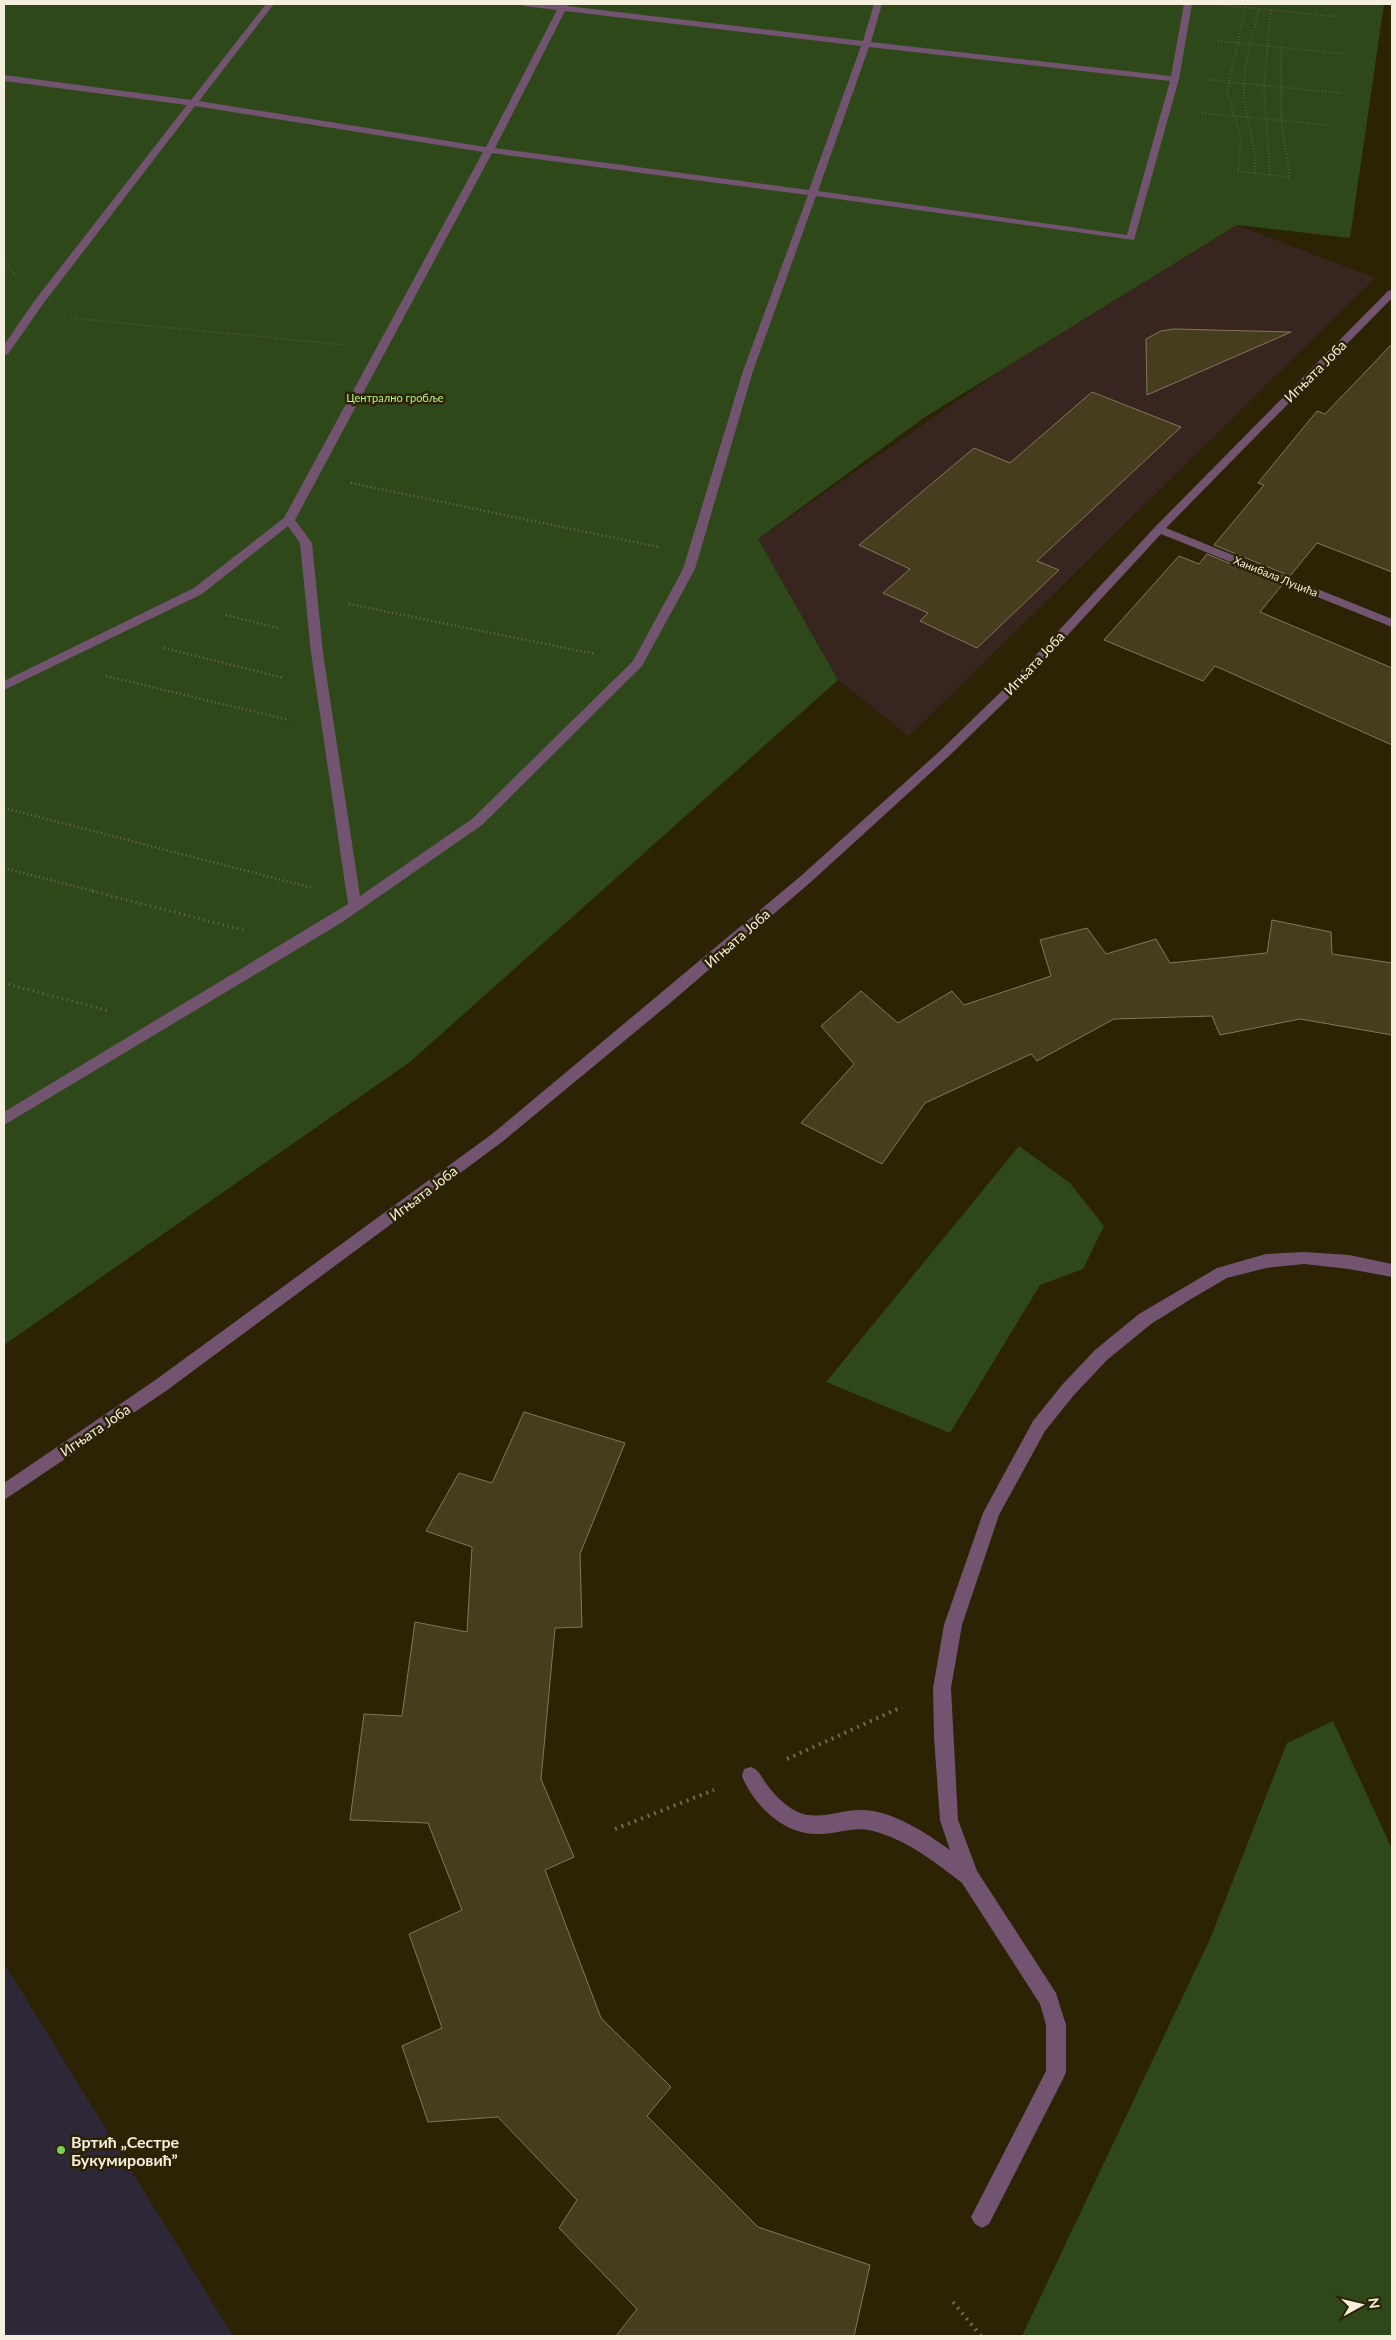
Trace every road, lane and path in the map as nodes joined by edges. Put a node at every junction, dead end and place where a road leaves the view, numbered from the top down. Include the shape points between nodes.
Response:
1 (270, 4) edge
2 (524, 4) edge
3 (878, 4) edge
4 (1188, 4) edge
5 (1246, 4) edge
6 (1216, 5) edge
7 (563, 6) edge
8 (1245, 8) junction
9 (1259, 9) junction
10 (1271, 10) junction
11 (1341, 17) dead end
12 (1182, 37) junction
13 (1237, 43) junction
14 (866, 44) junction
15 (1252, 44) junction
16 (1268, 46) junction
17 (1281, 47) junction
18 (1346, 54) dead end
19 (4, 78) edge
20 (1176, 78) junction
21 (1229, 82) junction
22 (1245, 84) junction
23 (1264, 85) junction
24 (1280, 87) junction
25 (1342, 93) dead end
26 (193, 103) junction
27 (1166, 110) junction
28 (1234, 116) junction
29 (1250, 118) junction
30 (1267, 119) junction
31 (1281, 120) junction
32 (1330, 125) dead end
33 (489, 150) junction
34 (1255, 173) junction
35 (1270, 175) junction
36 (813, 193) junction
37 (4, 261) edge
38 (18, 279) dead end
39 (1392, 292) edge
40 (31, 314) junction
41 (382, 349) junction
42 (4, 352) edge
43 (313, 476) junction
44 (289, 520) junction
45 (1159, 529) junction
46 (694, 554) junction
47 (312, 597) junction
48 (174, 602) junction
49 (1392, 623) edge
50 (110, 634) junction
51 (316, 637) junction
52 (52, 663) junction
53 (638, 663) junction
54 (4, 686) edge
55 (322, 687) junction
56 (328, 729) junction
57 (4, 808) edge
58 (4, 868) edge
59 (355, 902) junction
60 (295, 943) junction
61 (4, 983) edge
62 (160, 1025) junction
63 (4, 1119) edge
64 (1392, 1271) edge
65 (4, 1492) edge
66 (942, 1688) junction
67 (751, 1776) junction
68 (615, 1829) dead end
69 (969, 1876) junction
70 (982, 2217) dead end
71 (953, 2302) dead end
72 (981, 2336) edge

1 - 26 street
2 - 7 street
3 - 14 street
4 - 12 street
5 - 8 path
6 - 8 path
7 - 14 street
7 - 33 street
8 - 9 path
8 - 13 path
9 - 10 path
9 - 15 path
10 - 11 path
10 - 16 path
12 - 13 path
12 - 20 street
13 - 15 path
13 - 21 path
14 - 20 street
14 - 36 street
15 - 16 path
15 - 22 path
16 - 17 path
16 - 23 path
17 - 18 path
17 - 24 path
19 - 26 street
20 - 21 path
20 - 27 street
21 - 22 path
21 - 28 path via 1227,92
22 - 23 path
22 - 29 path via 1244,100
23 - 24 path
23 - 30 path
24 - 25 path
24 - 31 path
26 - 33 street
26 - 40 street
27 - 28 path
27 - 36 street via 1131,238
28 - 29 path
28 - 34 path via 1241,139 1238,171
29 - 30 path
29 - 34 path via 1258,152
30 - 31 path
30 - 35 path
31 - 32 path
31 - 35 path via 1290,178
33 - 36 street
33 - 41 street
34 - 35 path
36 - 46 street via 748,371
37 - 38 path
39 - 45 street, Игњата Јоба
40 - 41 path
40 - 42 street
41 - 43 street
43 - 44 street
43 - 46 path
44 - 47 street via 306,543
44 - 48 street via 198,591
45 - 49 street, Ханибала Луцића
45 - 65 street, Игњата Јоба via 1013,686 945,753 807,878 664,1000 497,1138 429,1189 160,1386
46 - 53 street
47 - 51 street
47 - 53 path
48 - 50 street
48 - 51 path
50 - 52 street
50 - 55 path
51 - 55 street
52 - 54 street
52 - 56 path
53 - 59 street via 477,822
55 - 56 street
56 - 59 street
57 - 59 path
58 - 60 path
59 - 60 street
60 - 62 street
61 - 62 path
62 - 63 street
64 - 66 street via 1349,1262 1304,1258 1266,1261 1223,1273 1144,1319 1100,1355 1039,1426 991,1513 952,1625
66 - 67 path
66 - 69 street via 949,1820
67 - 68 path
67 - 69 street via 757,1789 770,1803 797,1820 816,1825 869,1820 885,1825 930,1846
69 - 70 street via 1037,1978 1049,2000 1056,2025 1056,2072
71 - 72 path

